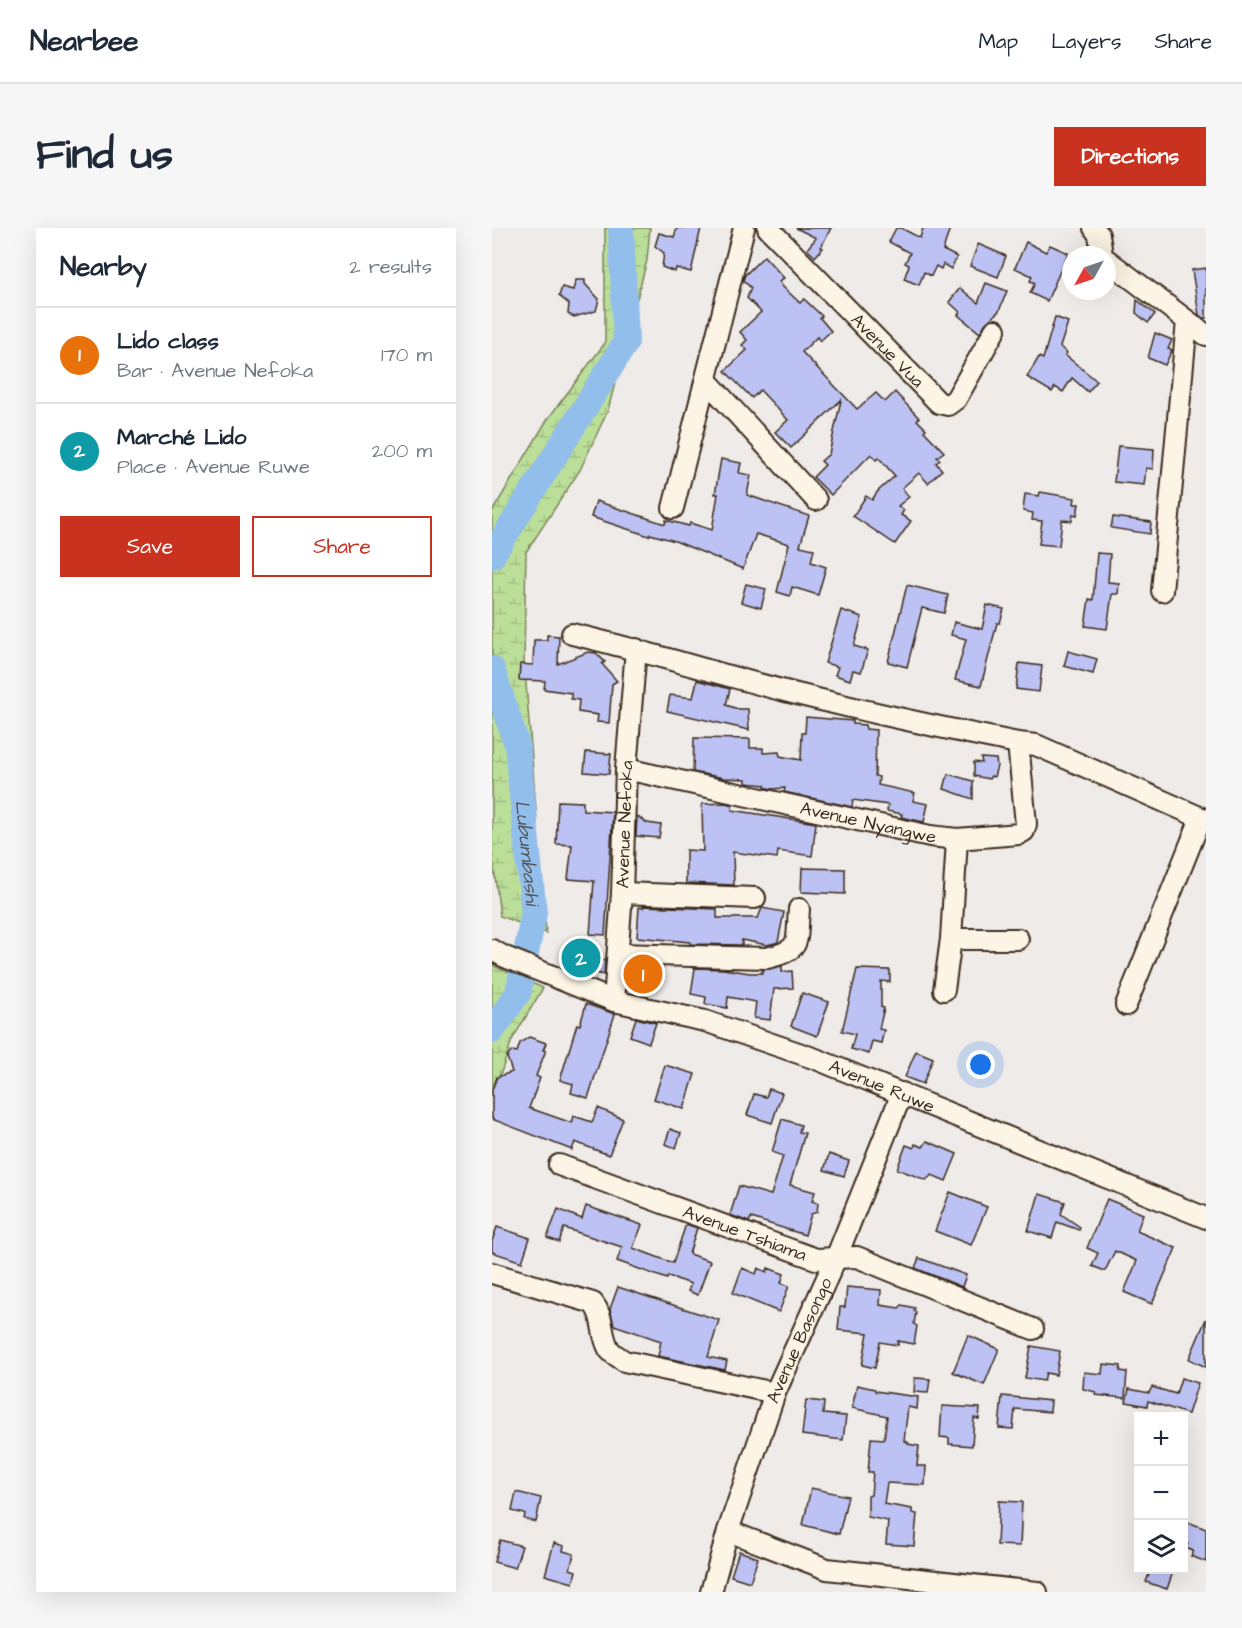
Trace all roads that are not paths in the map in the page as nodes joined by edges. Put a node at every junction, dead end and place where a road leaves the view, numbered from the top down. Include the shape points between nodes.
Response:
1 (744, 228) edge
2 (768, 228) edge
3 (1094, 228) edge
4 (1101, 246) edge
5 (1116, 267) edge
6 (1187, 321) junction
7 (995, 330) dead end
8 (1206, 335) edge
9 (706, 380) junction
10 (816, 500) dead end
11 (673, 508) dead end
12 (1162, 591) dead end
13 (572, 634) dead end
14 (636, 649) junction
15 (1018, 743) junction
16 (626, 769) junction
17 (1204, 819) edge
18 (957, 839) junction
19 (622, 893) junction
20 (755, 898) dead end
21 (799, 909) dead end
22 (951, 939) junction
23 (1018, 939) dead end
24 (498, 954) edge
25 (618, 954) junction
26 (944, 990) dead end
27 (614, 1001) junction
28 (1126, 1005) dead end
29 (902, 1093) junction
30 (559, 1165) dead end
31 (1206, 1218) edge
32 (837, 1258) junction
33 (492, 1273) edge
34 (1033, 1329) dead end
35 (775, 1393) junction
36 (728, 1531) junction
37 (711, 1592) edge
38 (1037, 1592) edge

1 - 9 street
2 - 7 street, Avenue Vua via 939,403 948,405 956,399
3 - 4 street
5 - 6 street
6 - 8 street
6 - 12 street
9 - 10 street
9 - 11 street
13 - 14 street
14 - 15 street via 803,696
14 - 16 street, Avenue Nefoka
15 - 17 street via 1036,745
15 - 18 street, Avenue Nyangwe via 1024,831
16 - 18 street, Avenue Nyangwe
16 - 19 street, Avenue Nefoka
17 - 28 street
18 - 22 street
19 - 20 street
19 - 25 street, Avenue Nefoka
21 - 25 street via 794,946 786,953 767,958
22 - 23 street
22 - 26 street
24 - 27 street, Avenue Ruwe
25 - 27 street, Avenue Nefoka
27 - 29 street, Avenue Ruwe via 705,1021
29 - 31 street, Avenue Ruwe
29 - 32 street, Avenue Basongo
30 - 32 street, Avenue Tshiama via 816,1259
32 - 34 street, Avenue Tshiama via 857,1257
32 - 35 street, Avenue Basongo
33 - 35 street via 593,1303 601,1313 610,1351 624,1361
35 - 36 street, Avenue Basongo
36 - 37 street, Avenue Basongo
36 - 38 street via 827,1569

